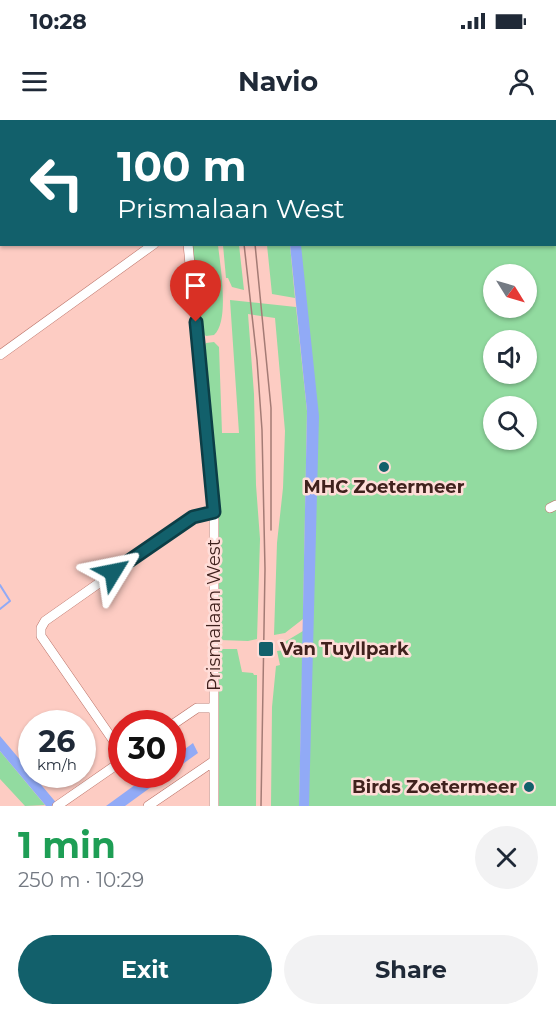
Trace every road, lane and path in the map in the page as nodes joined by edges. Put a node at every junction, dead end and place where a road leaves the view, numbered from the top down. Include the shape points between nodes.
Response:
1 (151, 246) edge
2 (188, 246) edge
3 (0, 355) edge
4 (214, 512) junction
5 (214, 708) junction
6 (186, 715) edge
7 (108, 733) edge
8 (214, 761) junction
9 (108, 771) edge
10 (57, 806) edge
11 (148, 806) edge
12 (214, 806) edge

1 - 3 street
2 - 4 street, Prismalaan West
4 - 5 street, Prismalaan West
4 - 7 street via 193,517 75,599 41,628 40,636
5 - 6 street via 197,708
5 - 8 street, Prismalaan West
8 - 11 street
8 - 12 street, Prismalaan West
9 - 10 street

